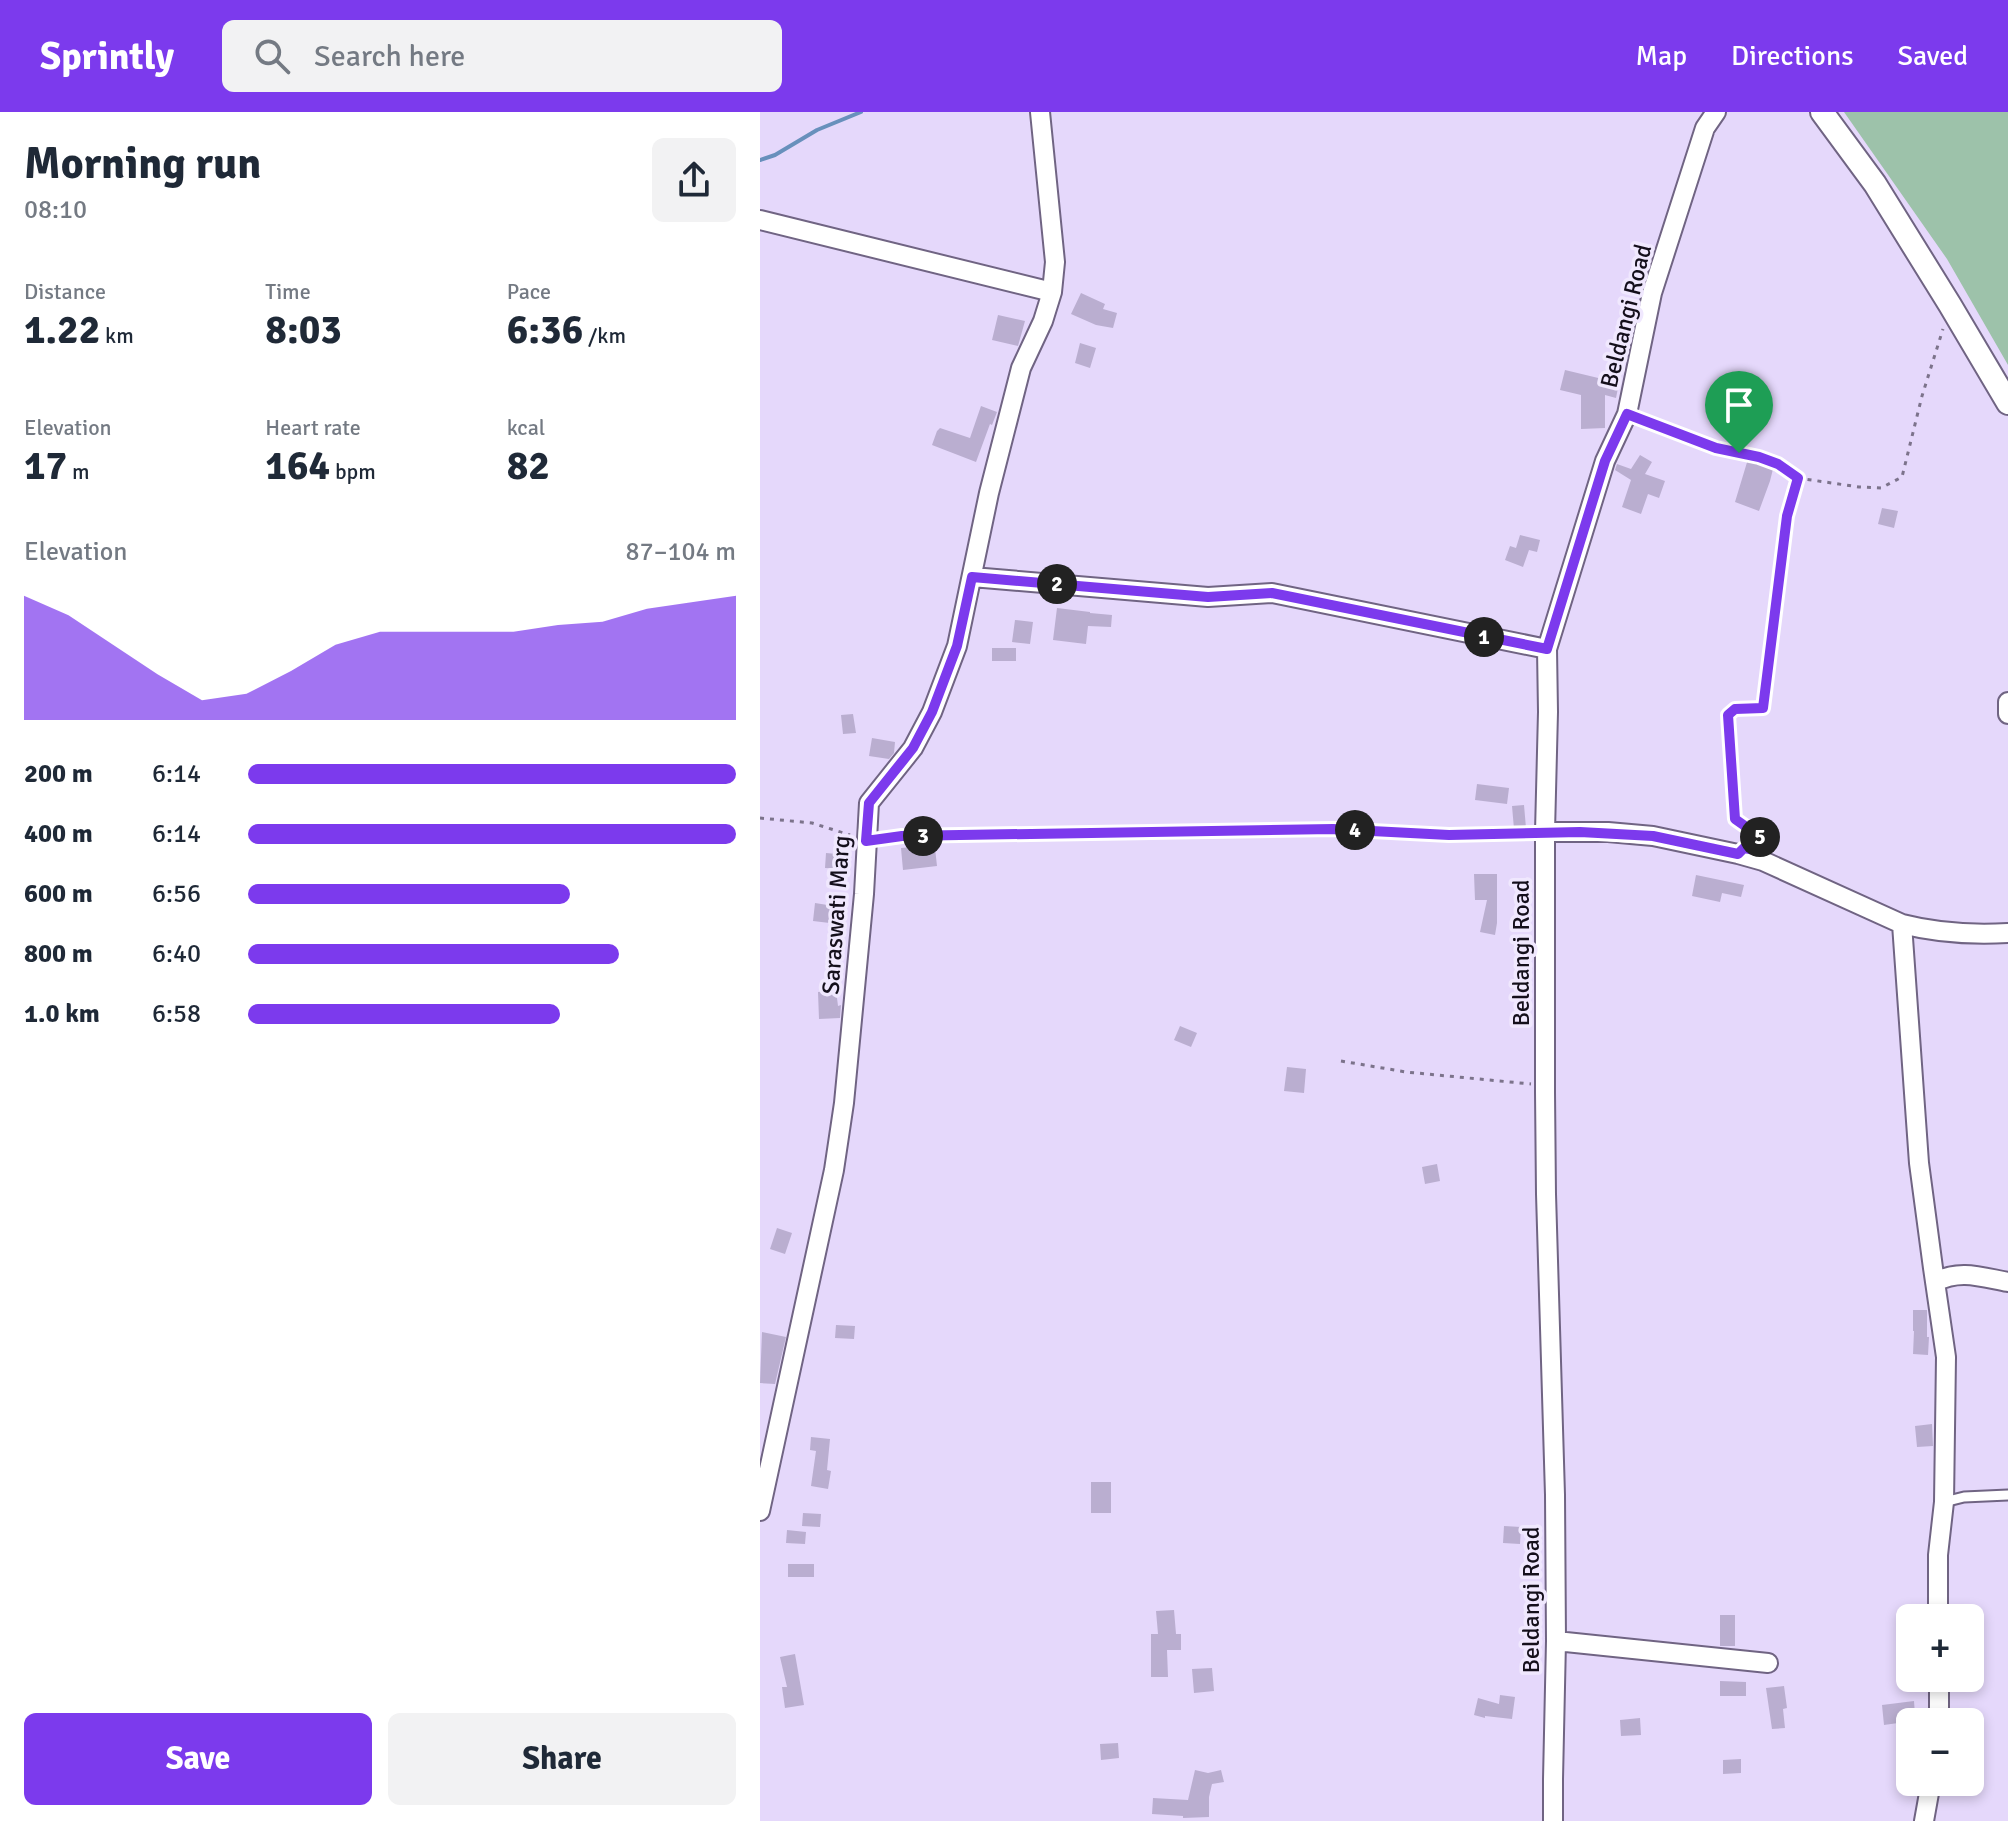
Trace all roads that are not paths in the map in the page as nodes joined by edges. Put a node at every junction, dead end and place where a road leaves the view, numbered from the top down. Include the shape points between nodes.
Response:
1 (1040, 112) edge
2 (1716, 112) edge
3 (1822, 112) edge
4 (760, 220) edge
5 (1052, 292) junction
6 (2008, 403) edge
7 (972, 577) junction
8 (1547, 649) junction
9 (2008, 702) edge
10 (2008, 714) edge
11 (1545, 832) junction
12 (1902, 924) junction
13 (2008, 933) edge
14 (1935, 1282) junction
15 (2008, 1282) edge
16 (2008, 1495) edge
17 (1944, 1502) junction
18 (760, 1511) edge
19 (1938, 1604) edge
20 (1556, 1641) junction
21 (1768, 1663) dead end
22 (1928, 1796) edge
23 (1553, 1821) edge
24 (1924, 1821) edge

1 - 5 street, Saraswati Marg via 1055,262
2 - 8 street, Beldangi Road via 1705,128 1652,293 1627,414 1605,461
3 - 6 street via 1875,184
4 - 5 street
5 - 7 street, Saraswati Marg via 1021,368
7 - 8 street via 1208,597 1272,593
7 - 18 street, Saraswati Marg via 957,646 932,712 913,748 869,803 834,1170
8 - 11 street, Beldangi Road
9 - 10 street
11 - 12 street via 1653,836 1738,854
11 - 20 street, Beldangi Road
12 - 13 street via 1957,934
12 - 14 street via 1919,1163
14 - 15 street via 1964,1274
14 - 17 street via 1946,1357
16 - 17 lane
17 - 19 street
20 - 21 street
20 - 23 street, Beldangi Road
22 - 24 street

